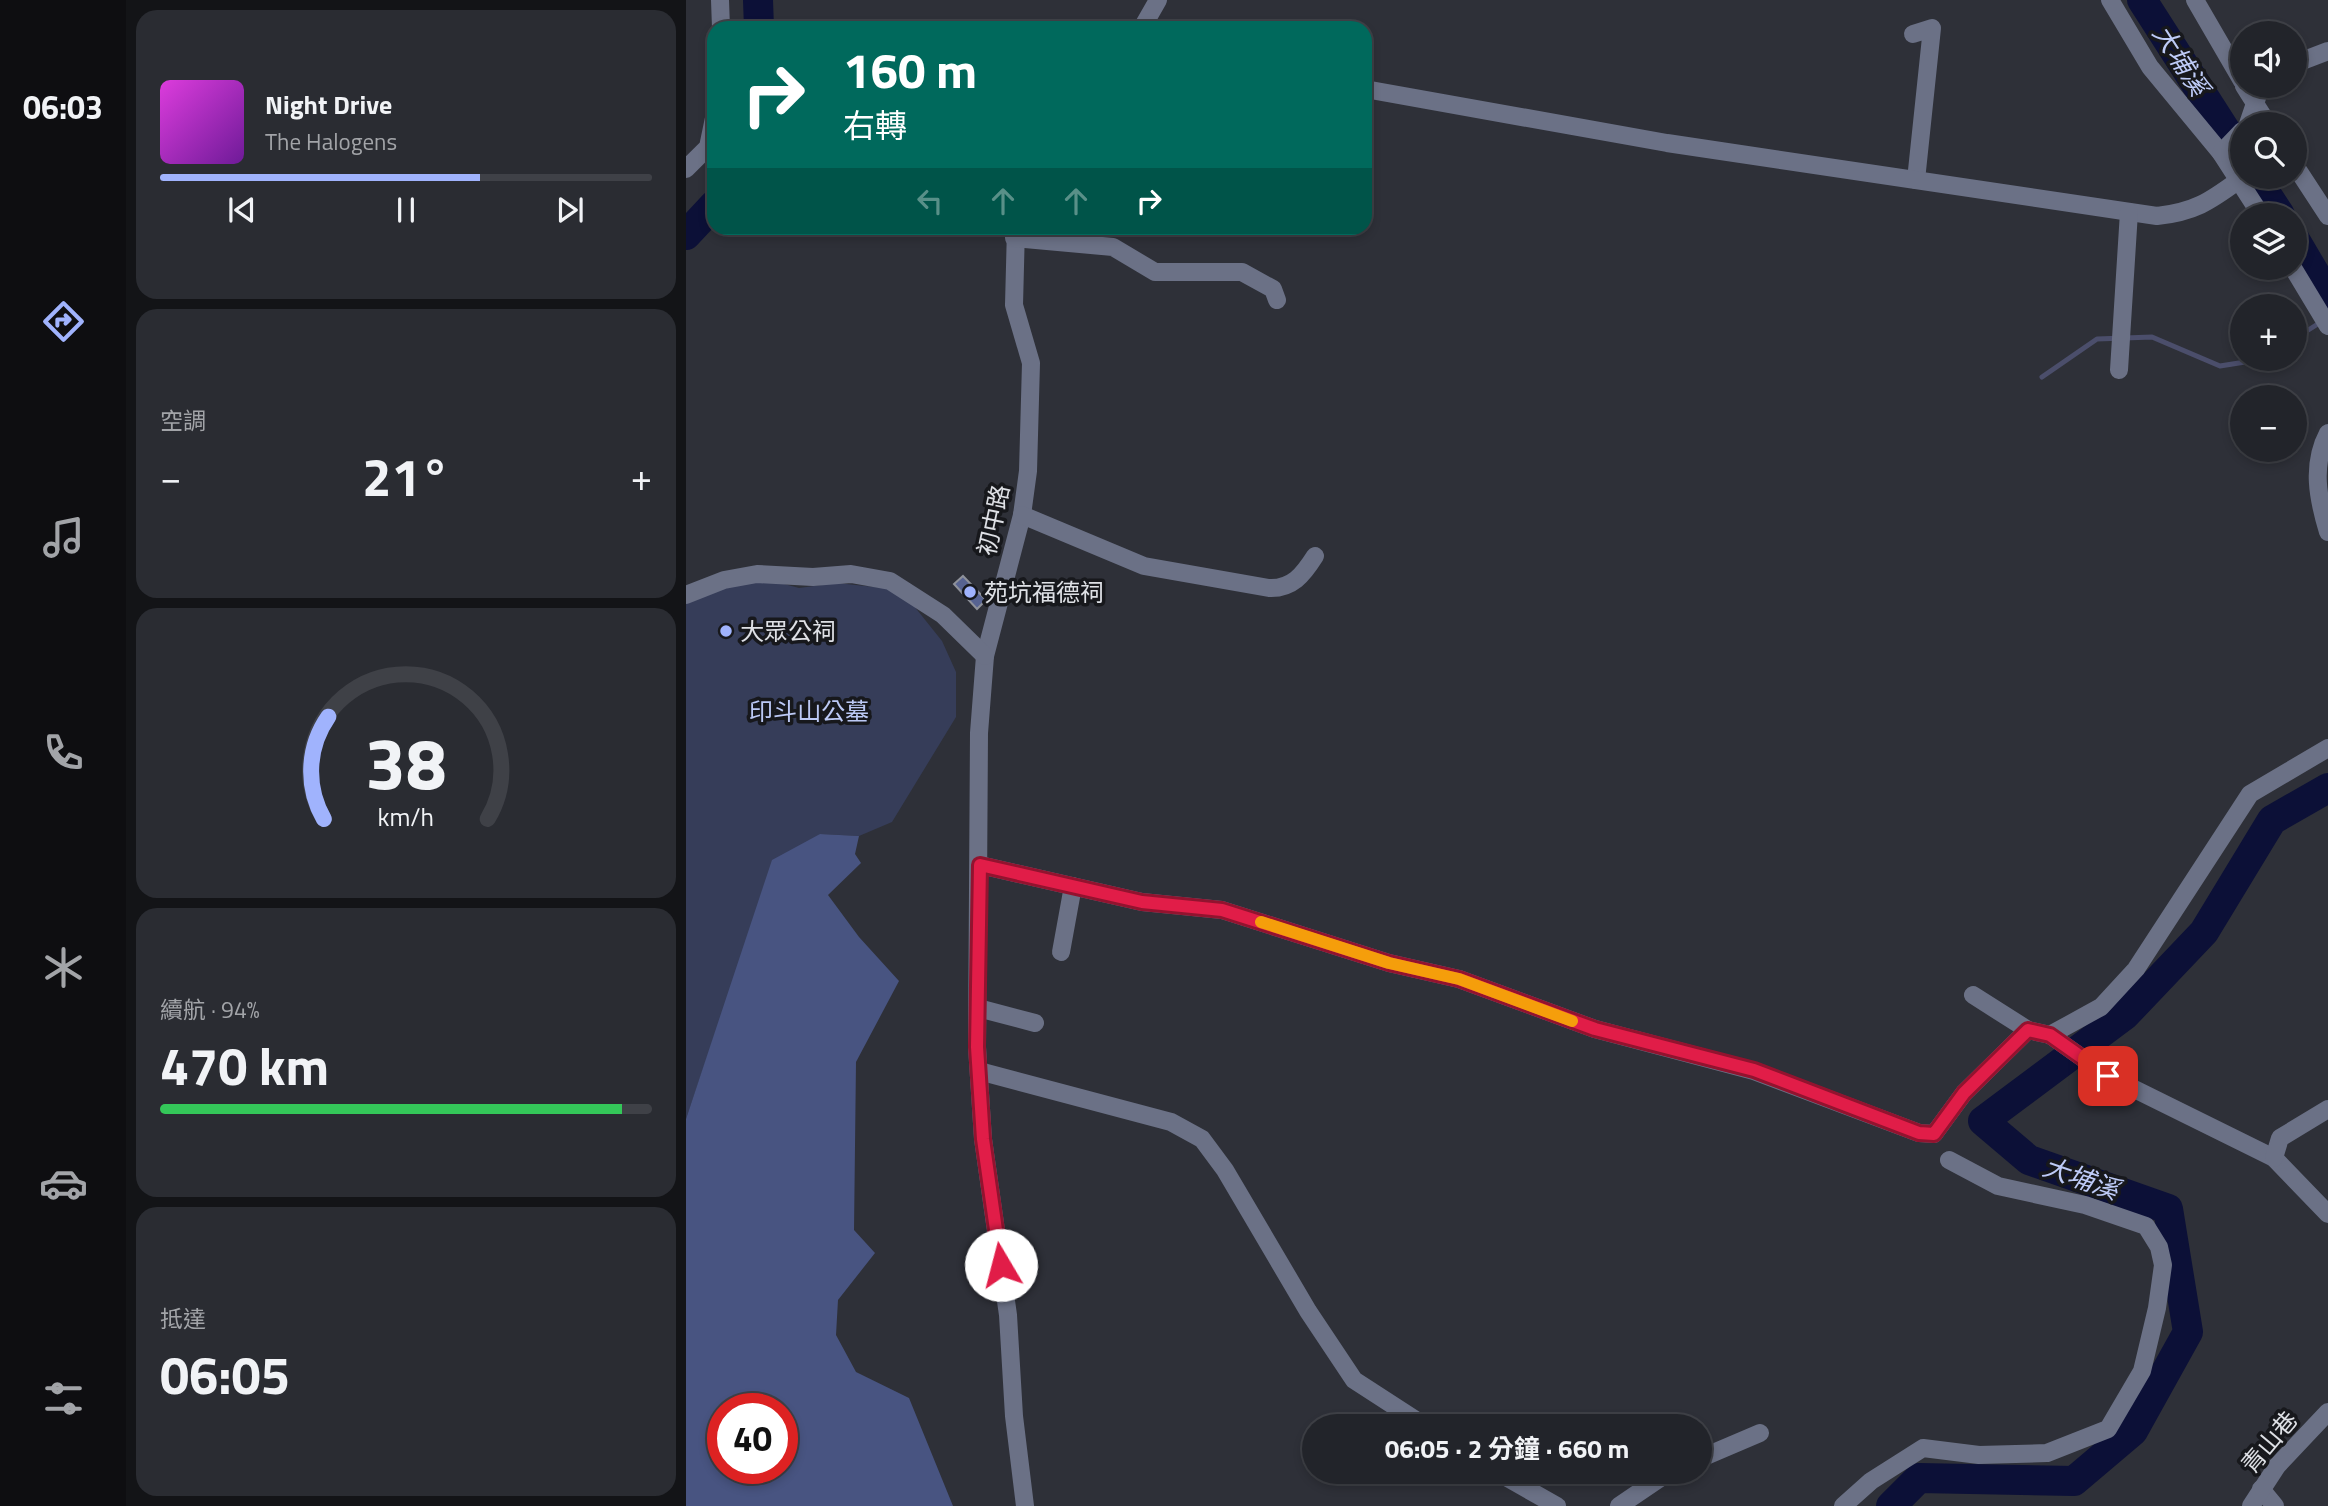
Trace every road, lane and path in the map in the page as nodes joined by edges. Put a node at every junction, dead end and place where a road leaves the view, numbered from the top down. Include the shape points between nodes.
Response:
1 (720, 0) edge
2 (1158, 0) edge
3 (2110, 0) edge
4 (2195, 0) edge
5 (721, 21) edge
6 (1146, 21) edge
7 (1913, 34) dead end
8 (2328, 51) edge
9 (2307, 59) edge
10 (2230, 61) edge
11 (1372, 90) edge
12 (2230, 144) edge
13 (707, 148) edge
14 (2223, 151) junction
15 (2230, 164) edge
16 (686, 169) edge
17 (1916, 180) junction
18 (2307, 184) edge
19 (2230, 187) edge
20 (2129, 212) junction
21 (2328, 216) edge
22 (1015, 235) edge
23 (1029, 235) edge
24 (2300, 280) edge
25 (1277, 300) dead end
26 (2328, 326) edge
27 (2119, 370) dead end
28 (2328, 433) edge
29 (1022, 514) junction
30 (2328, 532) edge
31 (1315, 556) dead end
32 (686, 595) edge
33 (985, 656) junction
34 (2328, 748) edge
35 (980, 865) junction
36 (1073, 886) junction
37 (1061, 952) dead end
38 (1973, 995) dead end
39 (978, 1008) junction
40 (1035, 1023) dead end
41 (2028, 1030) junction
42 (2054, 1039) junction
43 (979, 1071) junction
44 (2328, 1109) edge
45 (2274, 1158) junction
46 (1949, 1160) dead end
47 (2328, 1214) edge
48 (2328, 1412) edge
49 (1406, 1414) edge
50 (1760, 1433) dead end
51 (1712, 1453) edge
52 (1519, 1484) edge
53 (1651, 1484) edge
54 (2261, 1489) junction
55 (1025, 1506) edge
56 (1558, 1506) edge
57 (1619, 1506) edge
58 (1843, 1506) edge
59 (2250, 1506) edge
60 (2274, 1506) edge

1 - 5 street
2 - 6 street
3 - 14 street via 2150,67
4 - 10 street
7 - 17 street via 1932,29
8 - 9 street
11 - 17 street via 1667,143
12 - 14 street
13 - 16 street
14 - 15 street
17 - 20 street
18 - 21 street
19 - 20 street via 2188,212 2157,216
20 - 27 street
22 - 29 street, 初中路 via 1014,305 1031,363
23 - 25 street via 1113,247 1155,272 1242,272 1273,289
24 - 26 street
28 - 30 street via 2319,450 2318,471 2319,501
29 - 31 street via 1144,566 1269,588 1284,589 1303,575
29 - 33 street, 初中路
32 - 33 street via 724,580 757,574 813,577 851,573 890,581 943,615
33 - 35 street, 初中路 via 979,733
34 - 42 street via 2250,794 2136,969 2101,1007
35 - 36 street
35 - 39 street, 初中路
36 - 37 street
36 - 41 street via 1142,902 1222,910 1389,963 1459,979 1595,1029 1754,1070 1919,1133 1934,1134 1964,1093
38 - 41 street
39 - 40 street
39 - 43 street, 初中路
41 - 42 street
42 - 45 street via 2108,1076
43 - 49 street via 1171,1122 1202,1139 1354,1380
43 - 55 street, 初中路
44 - 45 street via 2280,1138
45 - 47 street
46 - 58 street via 1997,1186 2085,1205 2146,1226 2159,1247 2163,1265 2142,1371 2108,1429 2047,1453 1979,1455 1923,1448 1871,1481
48 - 54 street, 青山巷
50 - 51 street
52 - 56 street
53 - 57 street
54 - 59 street, 青山巷
54 - 60 street

